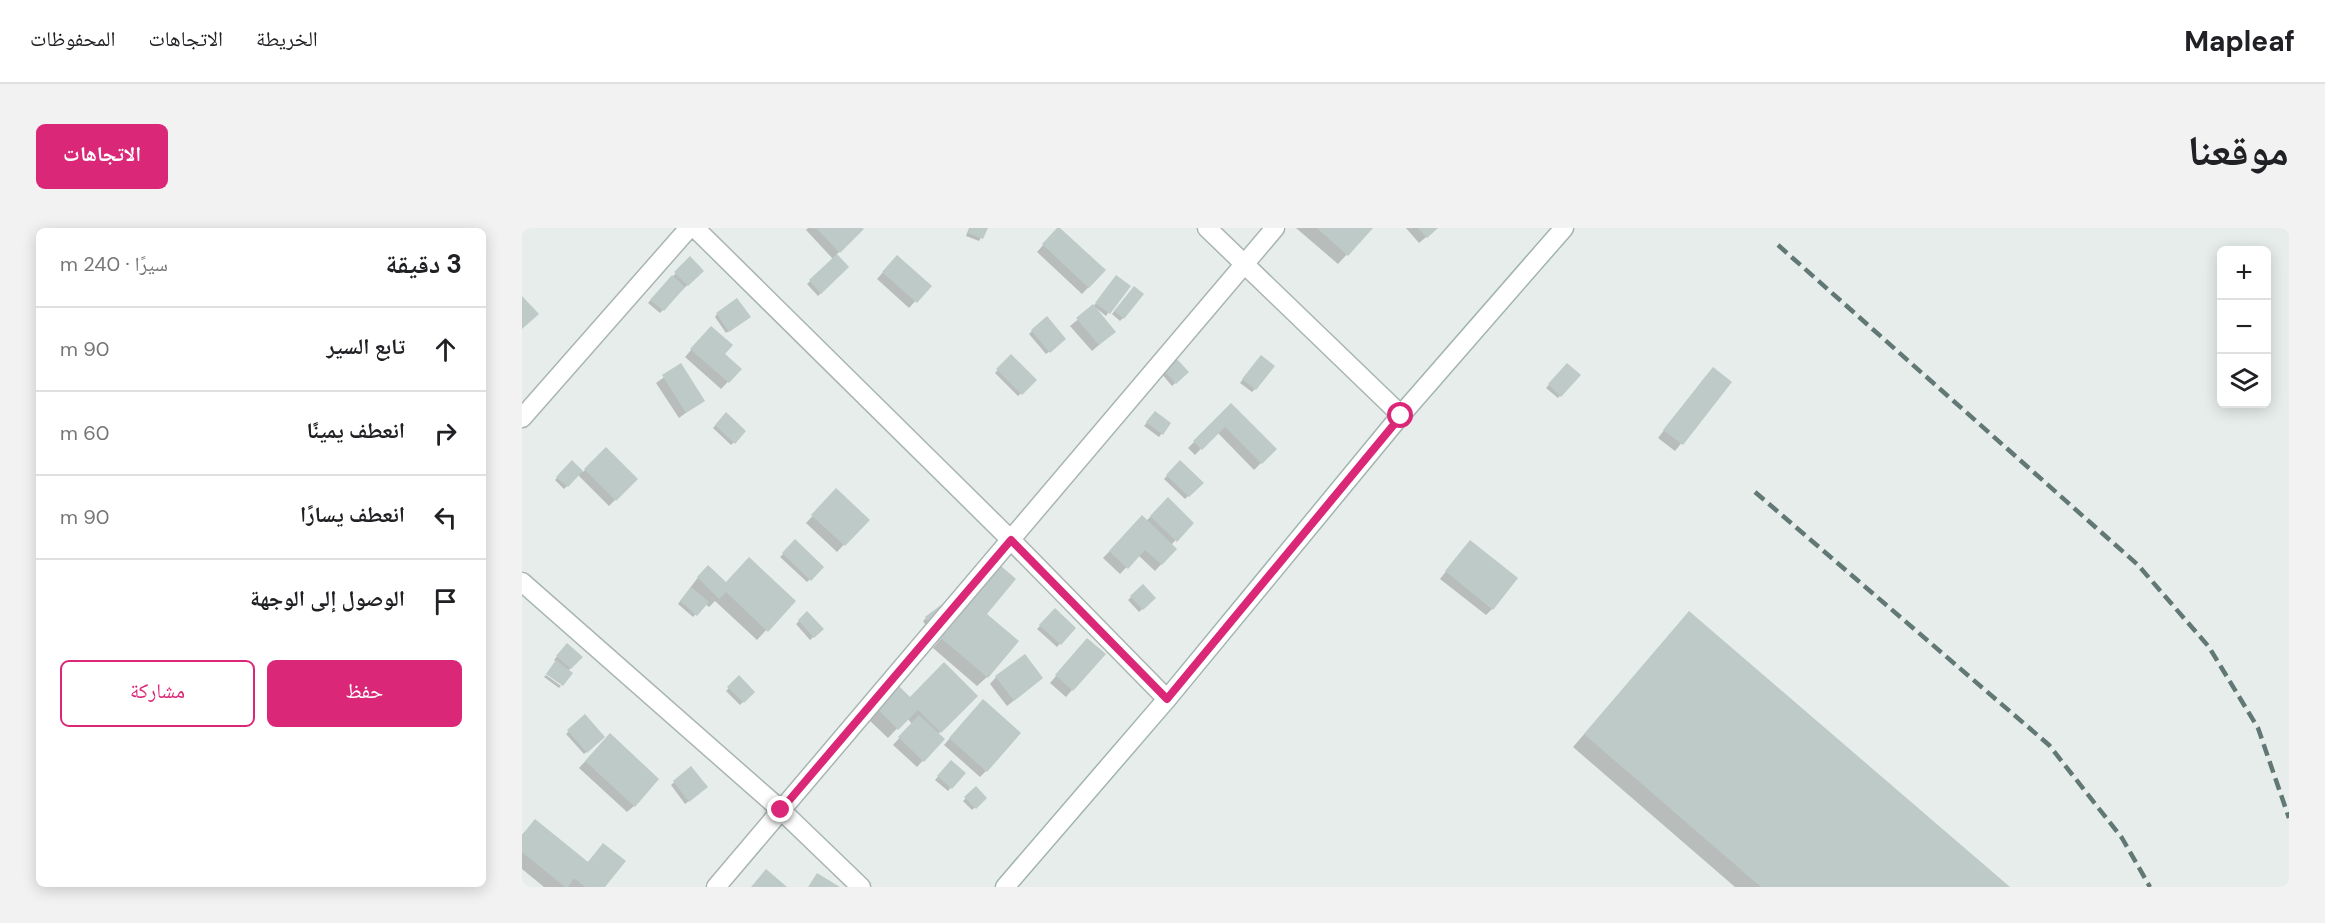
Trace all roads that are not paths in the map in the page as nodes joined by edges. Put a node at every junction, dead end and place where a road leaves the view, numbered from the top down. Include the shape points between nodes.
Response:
1 (689, 228) edge
2 (695, 228) edge
3 (1207, 228) edge
4 (1275, 228) edge
5 (1564, 228) edge
6 (1245, 264) junction
7 (1401, 416) junction
8 (522, 418) edge
9 (1011, 540) junction
10 (522, 582) edge
11 (1167, 699) junction
12 (781, 810) junction
13 (716, 887) edge
14 (861, 887) edge
15 (1005, 887) edge

1 - 8 street
2 - 9 street
3 - 6 street
4 - 6 street
5 - 7 street
6 - 7 street
6 - 9 street
7 - 11 street
9 - 11 street
9 - 12 street
10 - 12 street
11 - 15 street
12 - 13 street
12 - 14 street

